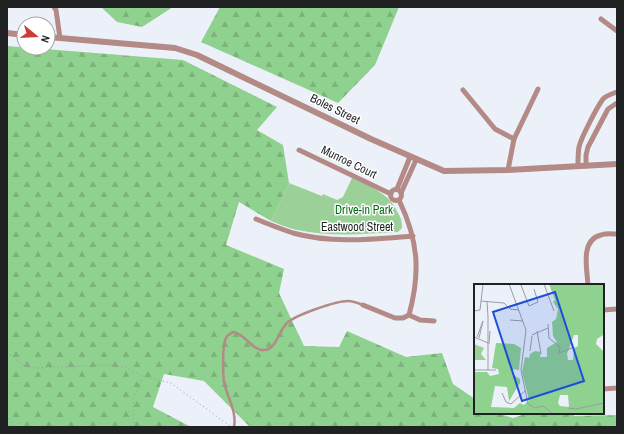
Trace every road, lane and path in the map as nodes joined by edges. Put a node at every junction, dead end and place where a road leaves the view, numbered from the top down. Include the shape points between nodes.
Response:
1 (54, 7) edge
2 (600, 19) dead end
3 (617, 31) edge
4 (56, 38) edge
5 (60, 38) junction
6 (538, 89) dead end
7 (462, 90) dead end
8 (617, 92) edge
9 (617, 103) edge
10 (514, 139) junction
11 (299, 150) dead end
12 (413, 158) junction
13 (617, 164) edge
14 (578, 166) junction
15 (586, 166) junction
16 (508, 170) junction
17 (399, 191) junction
18 (390, 194) junction
19 (399, 200) junction
20 (256, 219) dead end
21 (617, 234) edge
22 (413, 236) junction
23 (588, 284) edge
24 (363, 305) joint
25 (617, 309) edge
26 (604, 310) edge
27 (409, 315) junction
28 (434, 321) dead end
29 (7, 352) edge
30 (143, 376) junction
31 (617, 388) edge
32 (604, 389) edge
33 (7, 415) edge
34 (15, 427) edge
35 (134, 427) edge
36 (233, 427) edge

1 - 5 street
2 - 3 street
4 - 5 street, Boles Street
5 - 12 street, Boles Street via 175,48 197,55
6 - 10 street
7 - 10 street via 495,129
8 - 14 street via 608,95 599,105 581,140
9 - 15 street via 608,109 588,147
10 - 16 street
11 - 18 street, Munroe Court
12 - 16 street, Boles Street via 444,171
12 - 17 street
13 - 15 street, Boles Street
14 - 15 street, Boles Street
14 - 16 street, Boles Street
17 - 18 street via 393,190
17 - 19 street
18 - 19 street via 393,199
19 - 22 street
20 - 22 street, Eastwood Street via 295,233 320,238 343,240
21 - 23 street via 600,235 590,241 586,249
22 - 27 street via 416,286
24 - 27 street via 395,318
24 - 36 lane via 342,302 295,318 285,325 271,348 265,350 254,347 238,334 233,332 228,335 224,344 224,380 235,415
25 - 26 street
27 - 28 street via 420,320
29 - 30 path via 22,364 35,368 109,365 126,367
30 - 35 path via 133,399
30 - 36 path via 171,383
31 - 32 street
33 - 34 path

